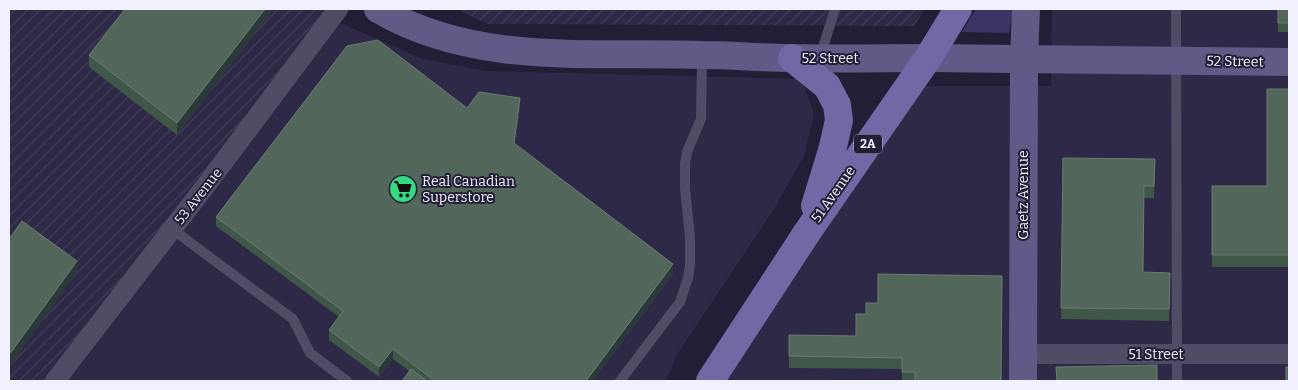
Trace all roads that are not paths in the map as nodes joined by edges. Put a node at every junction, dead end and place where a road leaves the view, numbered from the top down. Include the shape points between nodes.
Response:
1 (338, 9) edge
2 (378, 9) edge
3 (835, 9) edge
4 (958, 9) edge
5 (1026, 9) edge
6 (1176, 9) edge
7 (702, 54) junction
8 (792, 58) junction
9 (819, 58) junction
10 (928, 58) junction
11 (1024, 59) junction
12 (1176, 60) junction
13 (1289, 62) edge
14 (172, 229) junction
15 (808, 230) junction
16 (1023, 354) junction
17 (1177, 354) junction
18 (1289, 354) edge
19 (55, 381) edge
20 (347, 381) edge
21 (620, 381) edge
22 (710, 381) edge
23 (1023, 381) edge
24 (1177, 381) edge

1 - 14 street, 53 Avenue
2 - 7 street, 52 Street via 427,31 511,50
3 - 9 lane
4 - 10 main road, 51 Avenue / 2A
5 - 11 street, Gaetz Avenue
6 - 12 lane
7 - 8 street, 52 Street
7 - 21 lane via 701,120 687,152 684,170 690,238 688,278 680,302
8 - 9 street, 52 Street
8 - 15 main road via 827,86 835,98 839,120
9 - 10 street, 52 Street
10 - 11 street, 52 Street
10 - 15 main road, 51 Avenue / 2A
11 - 12 street, 52 Street
11 - 16 street, Gaetz Avenue
12 - 13 street, 52 Street
12 - 17 lane
14 - 19 street, 53 Avenue
14 - 20 lane via 292,319 310,353
15 - 22 main road, 51 Avenue / 2A
16 - 17 street, 51 Street
16 - 23 street, Gaetz Avenue
17 - 18 street, 51 Street
17 - 24 lane

